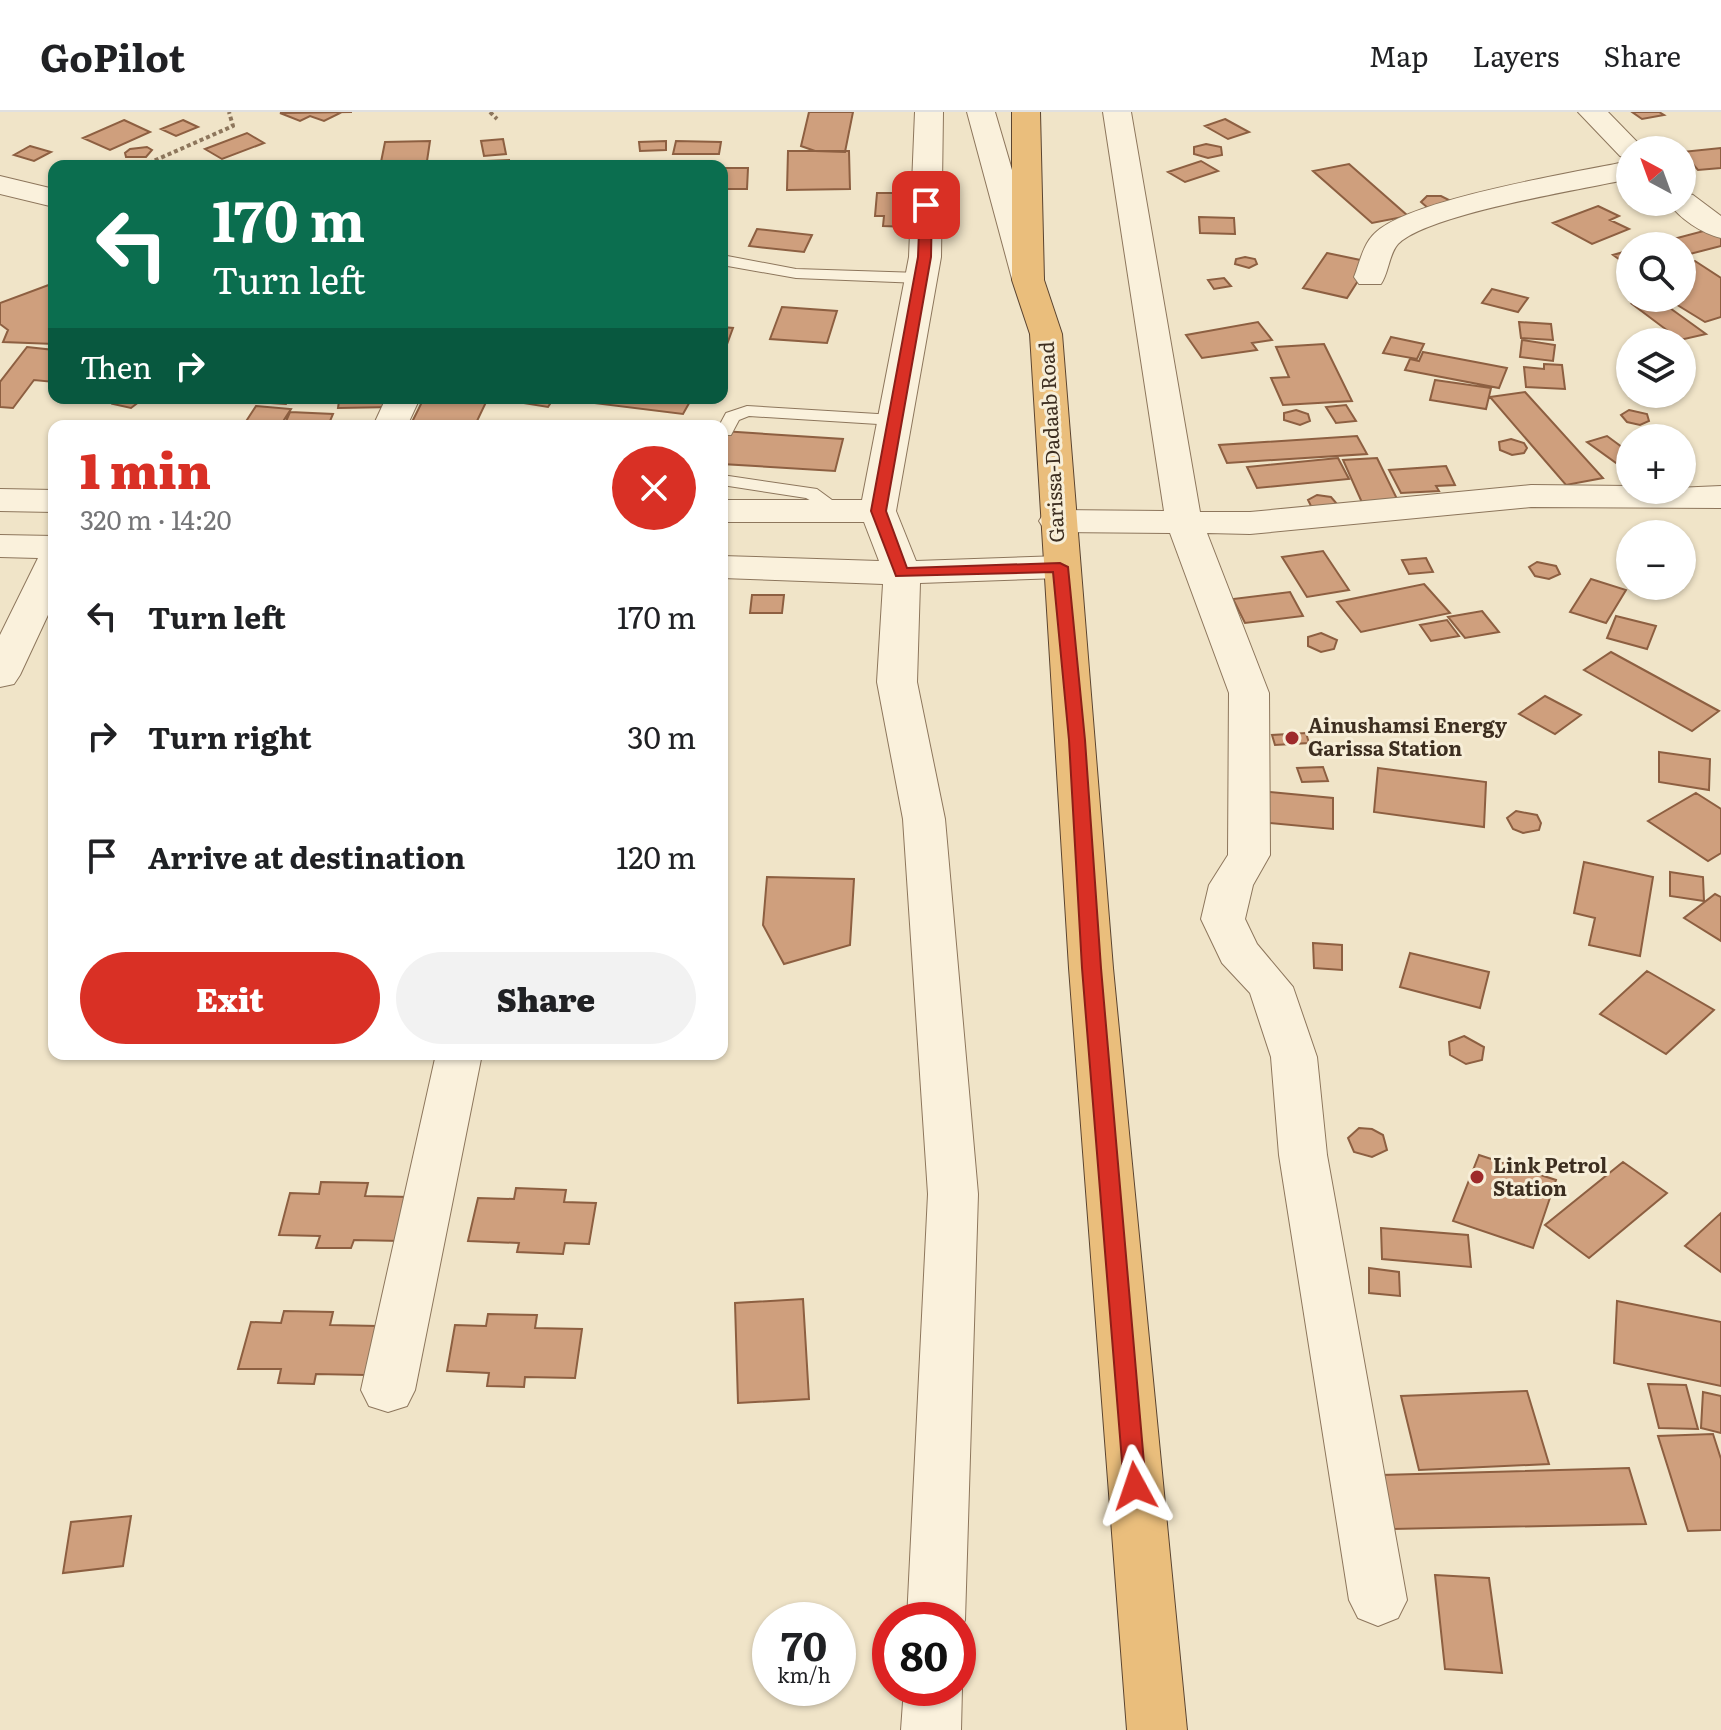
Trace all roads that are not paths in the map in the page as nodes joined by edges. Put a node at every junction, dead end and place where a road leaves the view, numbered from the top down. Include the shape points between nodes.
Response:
1 (929, 112) edge
2 (981, 112) edge
3 (1026, 112) edge
4 (1117, 112) edge
5 (1592, 112) edge
6 (1616, 136) edge
7 (1616, 173) edge
8 (0, 185) edge
9 (48, 197) edge
10 (1696, 213) edge
11 (1721, 229) edge
12 (728, 262) edge
13 (1370, 277) dead end
14 (920, 278) junction
15 (1028, 280) junction
16 (894, 420) junction
17 (728, 425) edge
18 (728, 481) edge
19 (1721, 497) edge
20 (0, 500) edge
21 (48, 501) edge
22 (728, 511) edge
23 (858, 511) junction
24 (1057, 521) junction
25 (1184, 522) junction
26 (0, 546) edge
27 (48, 547) edge
28 (728, 567) edge
29 (1060, 567) junction
30 (902, 573) junction
31 (48, 575) edge
32 (0, 675) edge
33 (458, 1060) edge
34 (388, 1390) dead end
35 (1378, 1600) dead end
36 (937, 1602) edge
37 (932, 1706) edge
38 (931, 1730) edge
39 (1157, 1730) edge

1 - 14 street
2 - 15 street
3 - 15 highway, Garissa-Dadaab Road
4 - 25 street
5 - 6 street
7 - 13 street via 1410,224 1385,239
8 - 9 street
10 - 11 street
12 - 14 lane via 834,278
14 - 16 street
15 - 24 highway, Garissa-Dadaab Road via 1046,334
16 - 17 lane via 747,411 732,417
16 - 23 street
18 - 23 lane via 811,493
19 - 25 street via 1531,496 1250,523
20 - 21 street
22 - 23 street
23 - 30 street
24 - 25 street
24 - 29 highway, Garissa-Dadaab Road
25 - 35 street via 1249,693 1249,855 1231,885 1223,919 1238,952 1270,987 1294,1057 1303,1155
26 - 27 street
28 - 30 street
29 - 30 street
29 - 39 highway, Garissa-Dadaab Road
30 - 36 street via 897,682 924,819 953,1194
31 - 32 street
33 - 34 street
37 - 38 street

